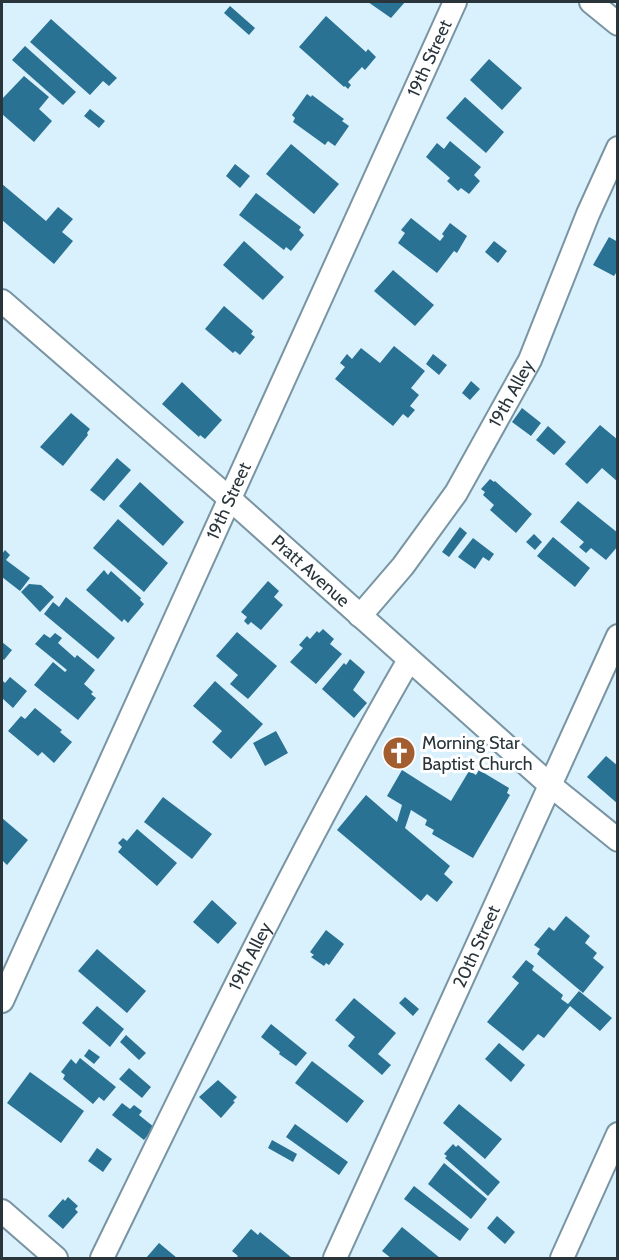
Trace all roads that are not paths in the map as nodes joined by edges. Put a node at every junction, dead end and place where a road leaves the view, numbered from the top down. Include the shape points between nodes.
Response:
1 (455, 2) edge
2 (591, 2) edge
3 (618, 24) edge
4 (618, 148) edge
5 (2, 301) edge
6 (230, 499) junction
7 (360, 616) junction
8 (618, 636) edge
9 (409, 660) junction
10 (549, 785) junction
11 (618, 840) edge
12 (2, 1001) edge
13 (618, 1134) edge
14 (2, 1210) edge
15 (56, 1258) edge
16 (102, 1258) edge
17 (335, 1258) edge
18 (562, 1258) edge

1 - 6 street, 19th Street
2 - 3 street
4 - 7 street, 19th Alley via 530,360 456,493 403,566
5 - 6 street, Pratt Avenue
6 - 7 street, Pratt Avenue
6 - 12 street, 19th Street
7 - 9 street, Pratt Avenue
8 - 10 street, 20th Street
9 - 10 street, Pratt Avenue
9 - 16 street, 19th Alley via 362,741 246,964
10 - 11 street, Pratt Avenue
10 - 17 street, 20th Street
13 - 18 street
14 - 15 street

